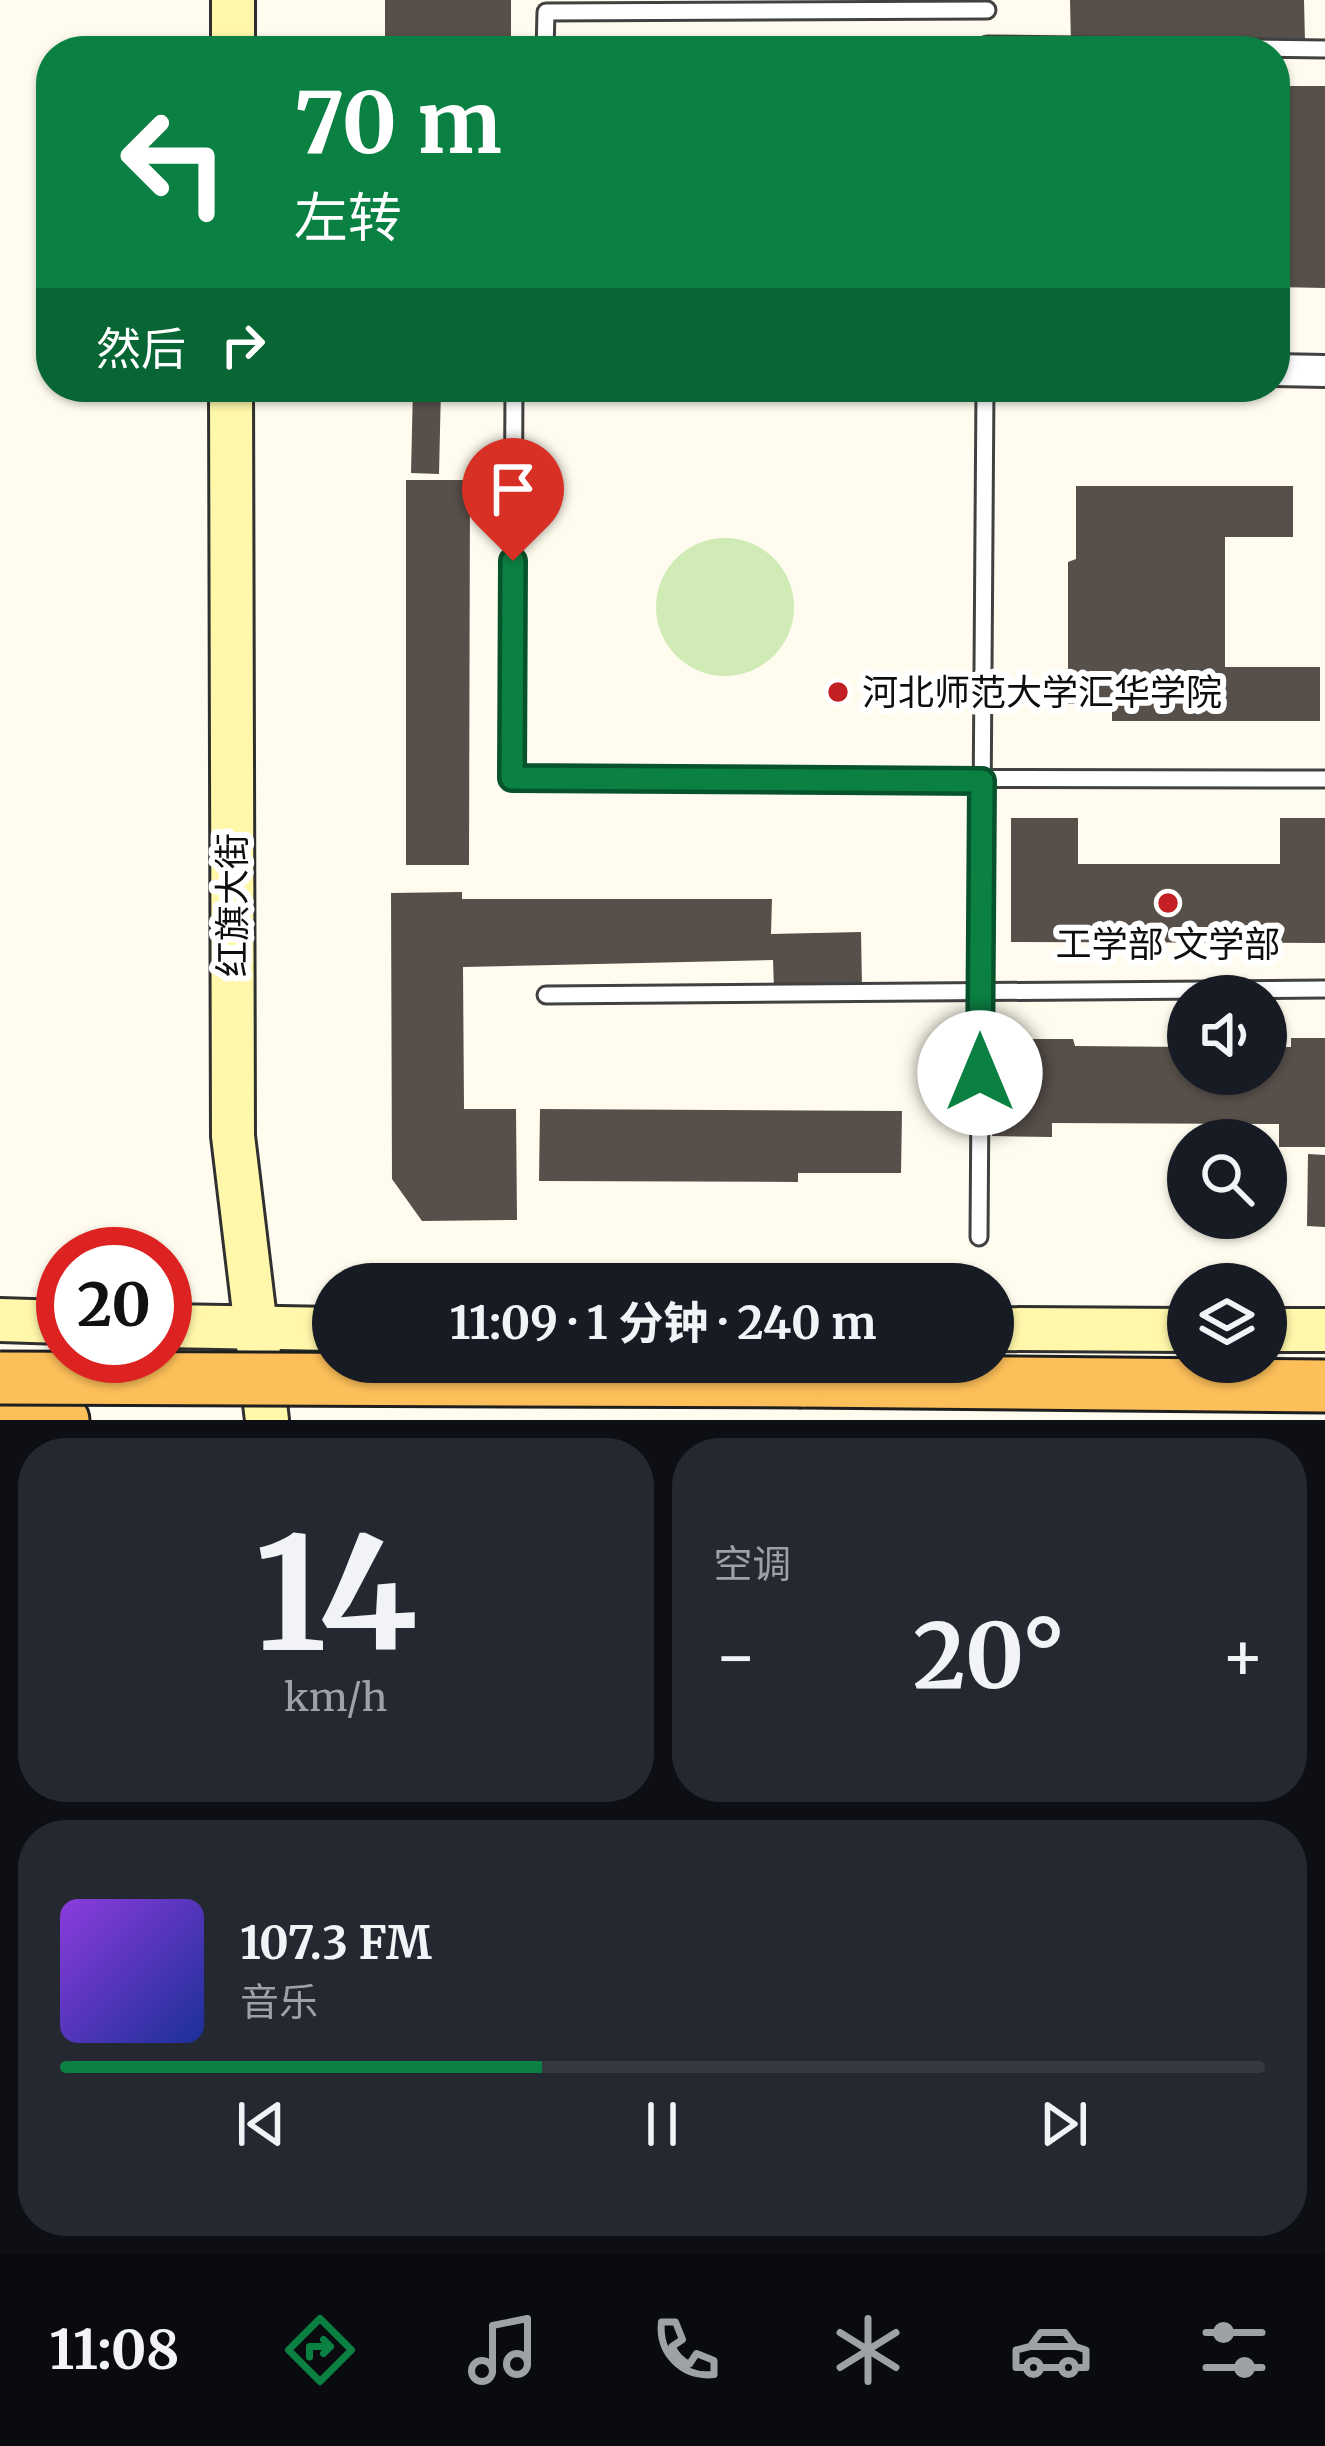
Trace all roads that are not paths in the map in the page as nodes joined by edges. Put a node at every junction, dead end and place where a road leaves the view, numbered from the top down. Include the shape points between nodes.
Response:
1 (233, 0) edge
2 (987, 5) edge
3 (233, 36) edge
4 (545, 36) edge
5 (987, 36) edge
6 (1290, 49) edge
7 (1325, 49) edge
8 (1290, 370) edge
9 (1325, 371) edge
10 (231, 402) edge
11 (514, 402) edge
12 (985, 402) edge
13 (1325, 779) edge
14 (982, 781) junction
15 (1325, 989) edge
16 (980, 992) junction
17 (546, 994) dead end
18 (979, 1237) dead end
19 (0, 1320) edge
20 (36, 1321) edge
21 (192, 1327) edge
22 (256, 1329) junction
23 (312, 1329) edge
24 (1014, 1330) edge
25 (1167, 1330) edge
26 (1287, 1330) edge
27 (1325, 1330) edge
28 (0, 1378) edge
29 (1325, 1386) edge
30 (0, 1420) edge
31 (63, 1420) edge
32 (267, 1420) edge

1 - 3 main road
2 - 4 lane via 546,11
2 - 5 lane
6 - 7 lane
8 - 9 street
10 - 22 main road, 红旗大街 via 233,1136
11 - 14 lane via 512,778
12 - 14 lane
13 - 14 lane
14 - 16 lane
15 - 16 lane
16 - 17 lane
16 - 18 lane
19 - 20 main road
21 - 22 main road
22 - 23 main road
22 - 32 main road, 红旗大街
24 - 25 main road
26 - 27 main road
28 - 29 highway, bridge
30 - 31 highway

